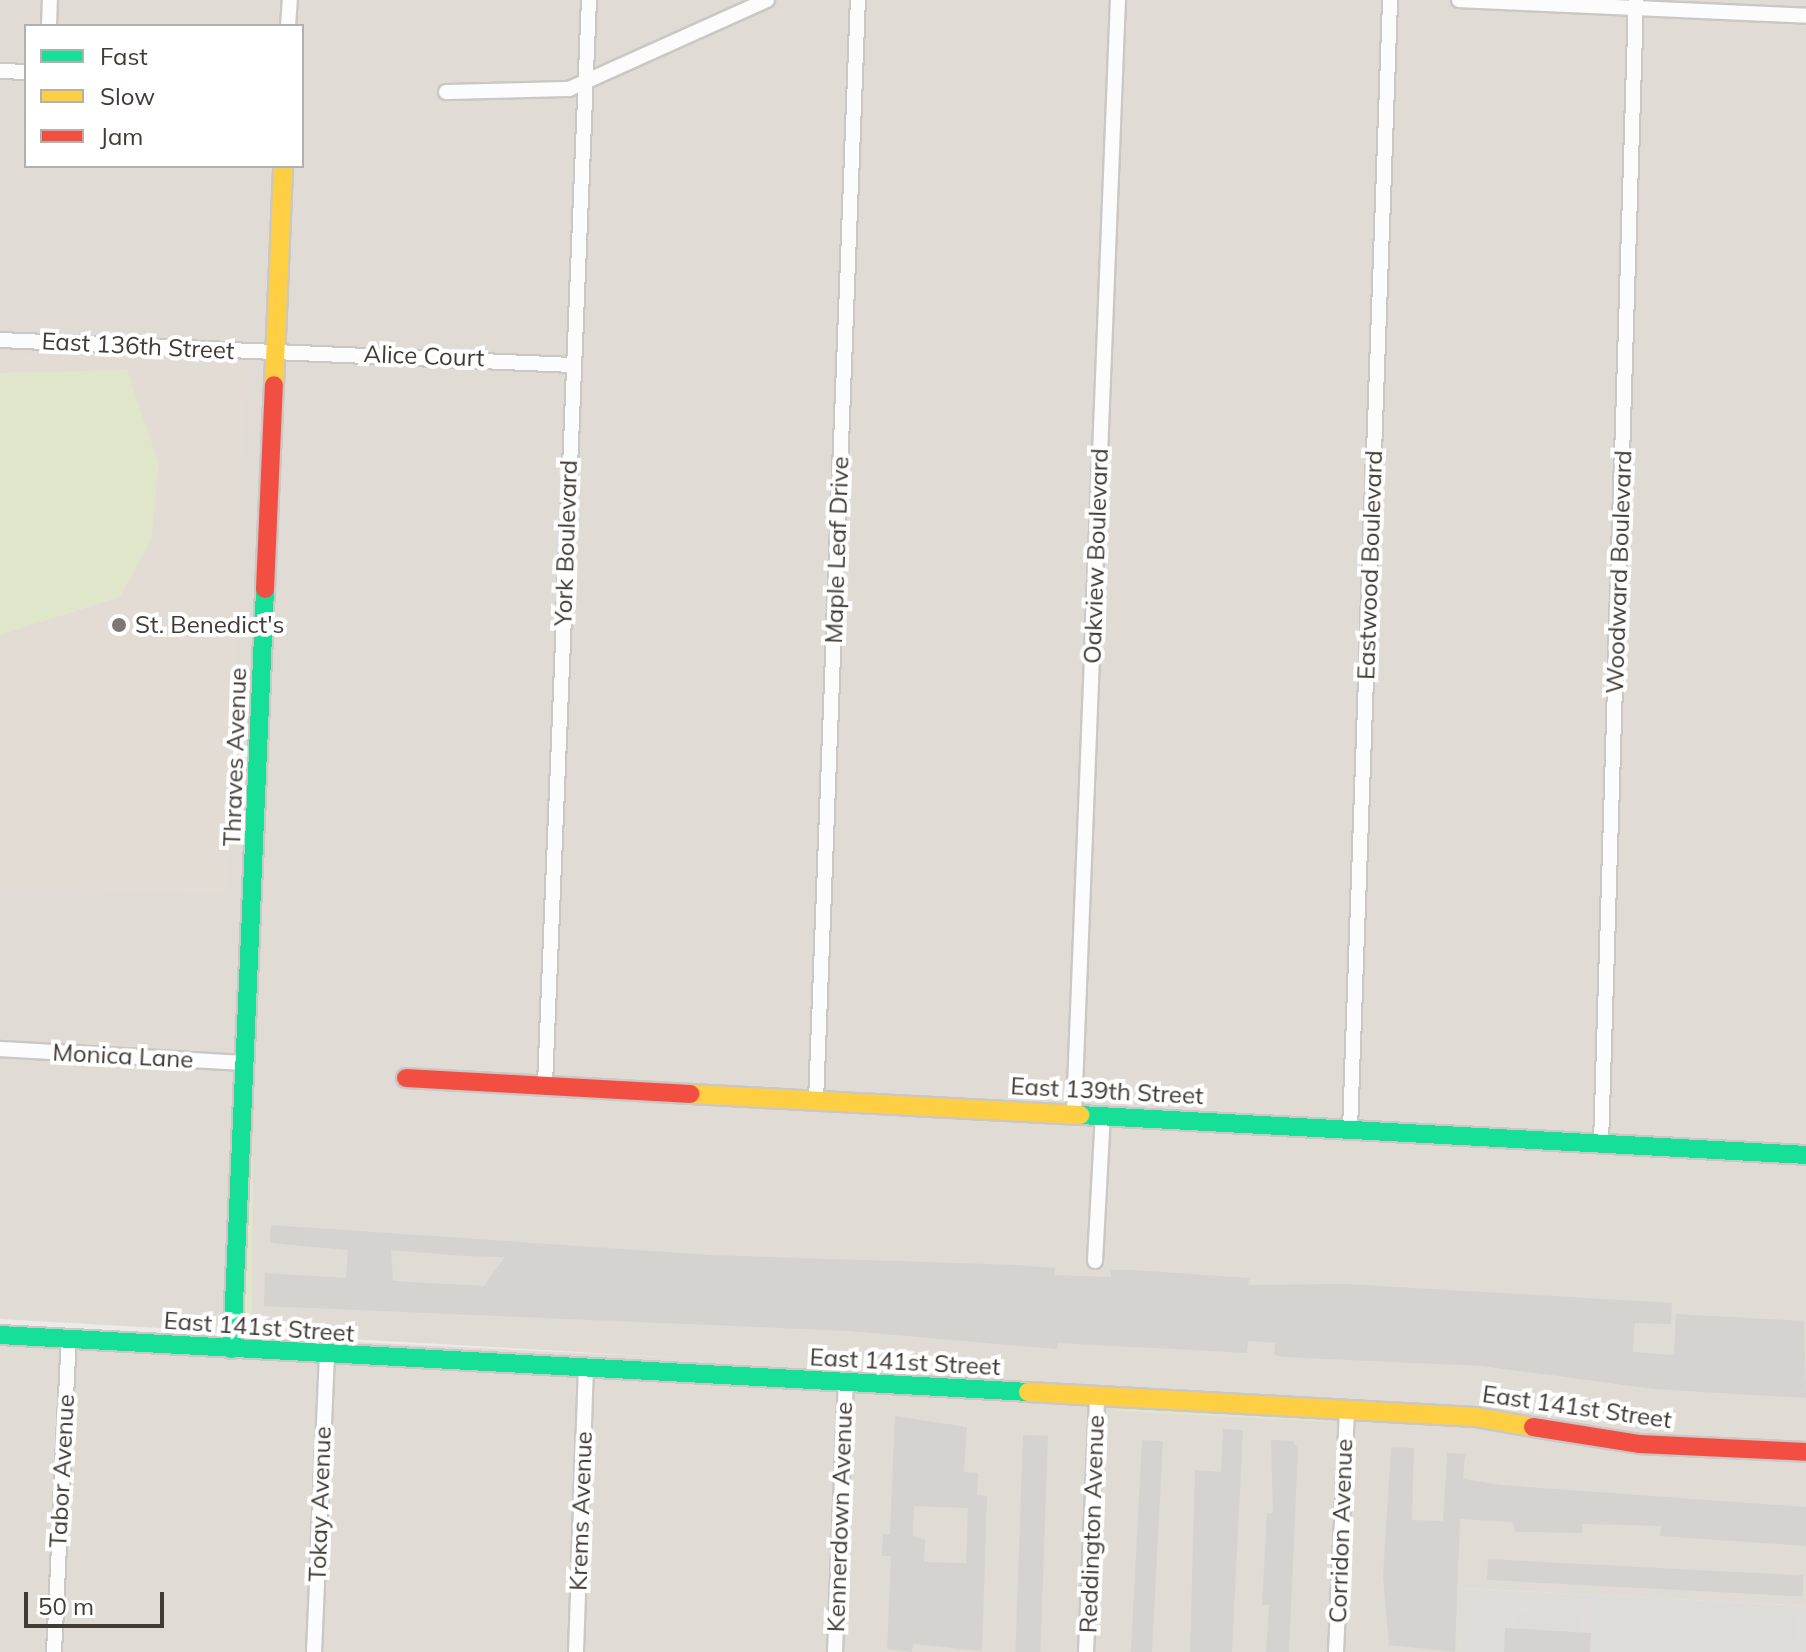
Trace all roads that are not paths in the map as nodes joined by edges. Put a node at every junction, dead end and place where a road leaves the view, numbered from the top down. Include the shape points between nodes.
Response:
1 (50, 0) edge
2 (290, 0) edge
3 (589, 0) edge
4 (767, 0) edge
5 (858, 0) edge
6 (1118, 0) edge
7 (1390, 0) edge
8 (1459, 0) edge
9 (1636, 5) edge
10 (1806, 16) edge
11 (49, 24) edge
12 (288, 24) edge
13 (0, 71) edge
14 (24, 72) edge
15 (585, 84) junction
16 (446, 92) dead end
17 (283, 168) edge
18 (0, 340) edge
19 (276, 351) junction
20 (573, 365) junction
21 (0, 1049) edge
22 (246, 1063) junction
23 (406, 1078) dead end
24 (545, 1085) junction
25 (816, 1101) junction
26 (1074, 1113) junction
27 (1103, 1114) junction
28 (1350, 1130) junction
29 (1601, 1144) junction
30 (1806, 1155) edge
31 (1095, 1261) dead end
32 (0, 1335) edge
33 (69, 1338) junction
34 (232, 1349) junction
35 (327, 1355) junction
36 (586, 1369) junction
37 (846, 1382) junction
38 (1097, 1396) junction
39 (1347, 1411) junction
40 (1806, 1452) edge
41 (54, 1652) edge
42 (314, 1652) edge
43 (576, 1652) edge
44 (835, 1652) edge
45 (1086, 1652) edge
46 (1336, 1652) edge

1 - 11 street
2 - 12 street
3 - 15 street, York Boulevard
4 - 15 street
5 - 25 street, Maple Leaf Drive
6 - 26 street, Oakview Boulevard
7 - 28 street, Eastwood Boulevard
8 - 9 street
9 - 10 street
9 - 29 street, Woodward Boulevard
13 - 14 street
15 - 16 street via 550,94
15 - 20 street, York Boulevard
17 - 19 street, Thraves Avenue
18 - 19 street, East 136th Street
19 - 20 street, Alice Court
19 - 22 street, Thraves Avenue
20 - 24 street, York Boulevard
21 - 22 street, Monica Lane
22 - 34 street, Thraves Avenue
23 - 24 street, East 139th Street
24 - 25 street, East 139th Street
25 - 26 street, East 139th Street
26 - 27 street, East 139th Street
27 - 28 street, East 139th Street
27 - 31 street
28 - 29 street, East 139th Street
29 - 30 street, East 139th Street
32 - 33 street, East 141st Street
33 - 34 street, East 141st Street
33 - 41 street, Tabor Avenue
34 - 35 street, East 141st Street
35 - 36 street, East 141st Street
35 - 42 street, Tokay Avenue
36 - 37 street, East 141st Street
36 - 43 street, Krems Avenue
37 - 38 street, East 141st Street
37 - 44 street, Kennerdown Avenue
38 - 39 street, East 141st Street
38 - 45 street, Reddington Avenue
39 - 40 street, East 141st Street via 1519,1420 1639,1444
39 - 46 street, Corridon Avenue

